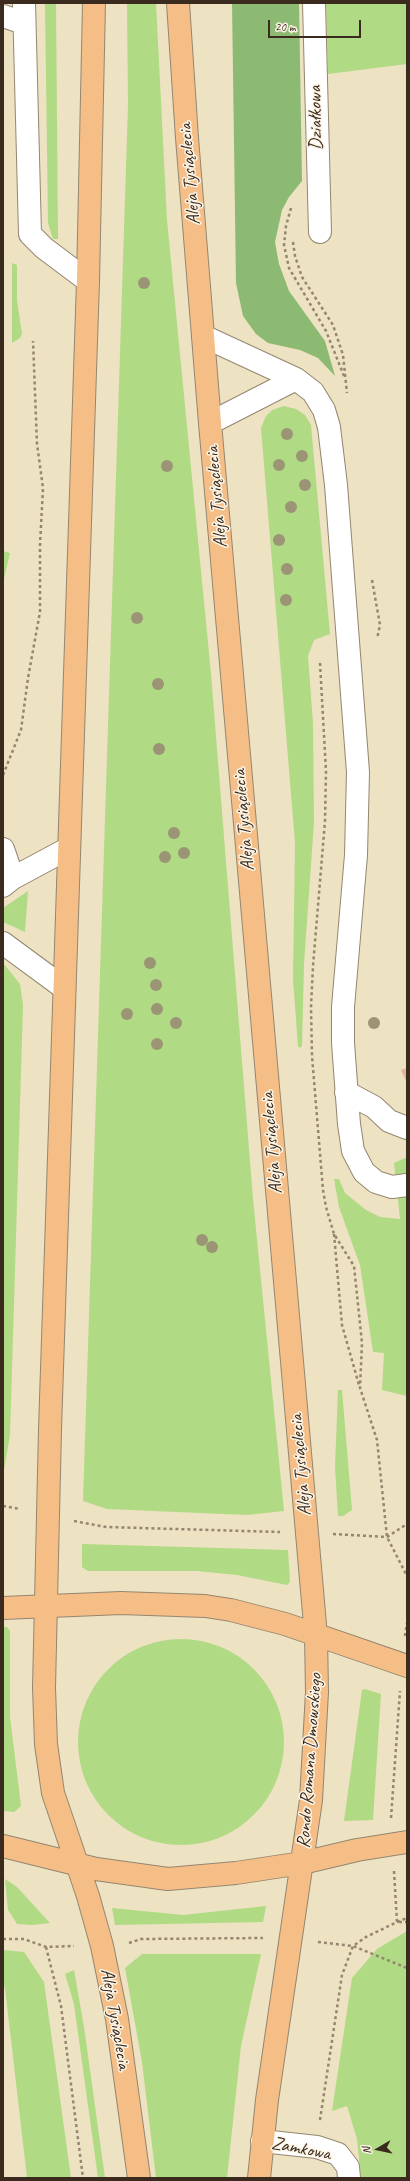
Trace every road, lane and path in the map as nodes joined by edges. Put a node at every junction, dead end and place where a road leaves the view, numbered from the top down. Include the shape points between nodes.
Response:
1 (94, 3) edge
2 (178, 3) edge
3 (314, 3) edge
4 (24, 13) edge
5 (3, 16) edge
6 (293, 206) dead end
7 (320, 232) dead end
8 (294, 237) dead end
9 (88, 281) junction
10 (203, 336) junction
11 (33, 341) dead end
12 (296, 379) junction
13 (210, 423) junction
14 (3, 776) edge
15 (69, 848) junction
16 (3, 849) edge
17 (8, 882) edge
18 (3, 943) edge
19 (64, 988) junction
20 (346, 1092) junction
21 (407, 1128) edge
22 (407, 1185) edge
23 (334, 1234) dead end
24 (360, 1388) dead end
25 (83, 1522) dead end
26 (407, 1524) edge
27 (286, 1532) dead end
28 (339, 1535) dead end
29 (387, 1537) junction
30 (407, 1576) edge
31 (46, 1607) junction
32 (3, 1608) edge
33 (407, 1623) edge
34 (406, 1632) dead end
35 (316, 1636) junction
36 (407, 1666) edge
37 (399, 1699) dead end
38 (391, 1817) dead end
39 (407, 1842) edge
40 (3, 1846) edge
41 (302, 1863) junction
42 (77, 1864) junction
43 (395, 1890) dead end
44 (407, 1918) edge
45 (397, 1922) junction
46 (407, 1922) edge
47 (263, 1938) dead end
48 (3, 1939) edge
49 (331, 1943) dead end
50 (128, 1944) dead end
51 (66, 1946) dead end
52 (353, 1946) junction
53 (46, 1947) junction
54 (407, 1968) edge
55 (320, 2118) dead end
56 (262, 2141) junction
57 (83, 2178) edge
58 (139, 2178) edge
59 (259, 2178) edge
60 (349, 2178) edge

1 - 9 main road
2 - 10 main road, Aleja Tysiąclecia
3 - 7 street, Działkowa
4 - 5 street
4 - 9 street via 30,234 44,248
6 - 8 path via 289,211 284,245 289,268 326,331 345,380 343,354 333,325 302,277 295,256
9 - 15 main road
10 - 12 street
10 - 13 main road, Aleja Tysiąclecia
11 - 14 path via 37,444 44,488 40,545 40,605 21,730
12 - 13 street
12 - 20 street via 313,392 324,410 329,427 355,717 357,820 343,1007
13 - 35 main road, Aleja Tysiąclecia
15 - 17 street
15 - 19 main road
16 - 17 street
18 - 19 street
19 - 31 main road
20 - 21 street via 374,1107 389,1121
20 - 22 street via 354,1151 364,1172 376,1182 392,1187
23 - 24 path via 342,1325
25 - 27 path via 106,1527
26 - 29 path
28 - 29 path
29 - 30 path
31 - 32 main road
31 - 35 main road via 121,1603 205,1606 263,1618
31 - 42 main road via 46,1744 53,1793
33 - 34 path
35 - 36 main road
35 - 41 main road, Rondo Romana Dmowskiego via 317,1692 311,1800
37 - 38 path
39 - 41 main road
40 - 42 main road, Rondo Romana Dmowskiego
41 - 42 main road, Rondo Romana Dmowskiego via 230,1874 168,1878 122,1874
41 - 56 main road
42 - 58 main road, Aleja Tysiąclecia via 102,1946 115,2011
43 - 45 path
44 - 45 path
45 - 46 path
45 - 52 path
47 - 50 path via 141,1939
48 - 53 path via 24,1940
49 - 52 path
51 - 53 path
52 - 54 path
52 - 55 path via 342,1975
53 - 57 path via 61,2006
56 - 59 main road
56 - 60 street, Zamkowa via 317,2148 338,2154 348,2166

